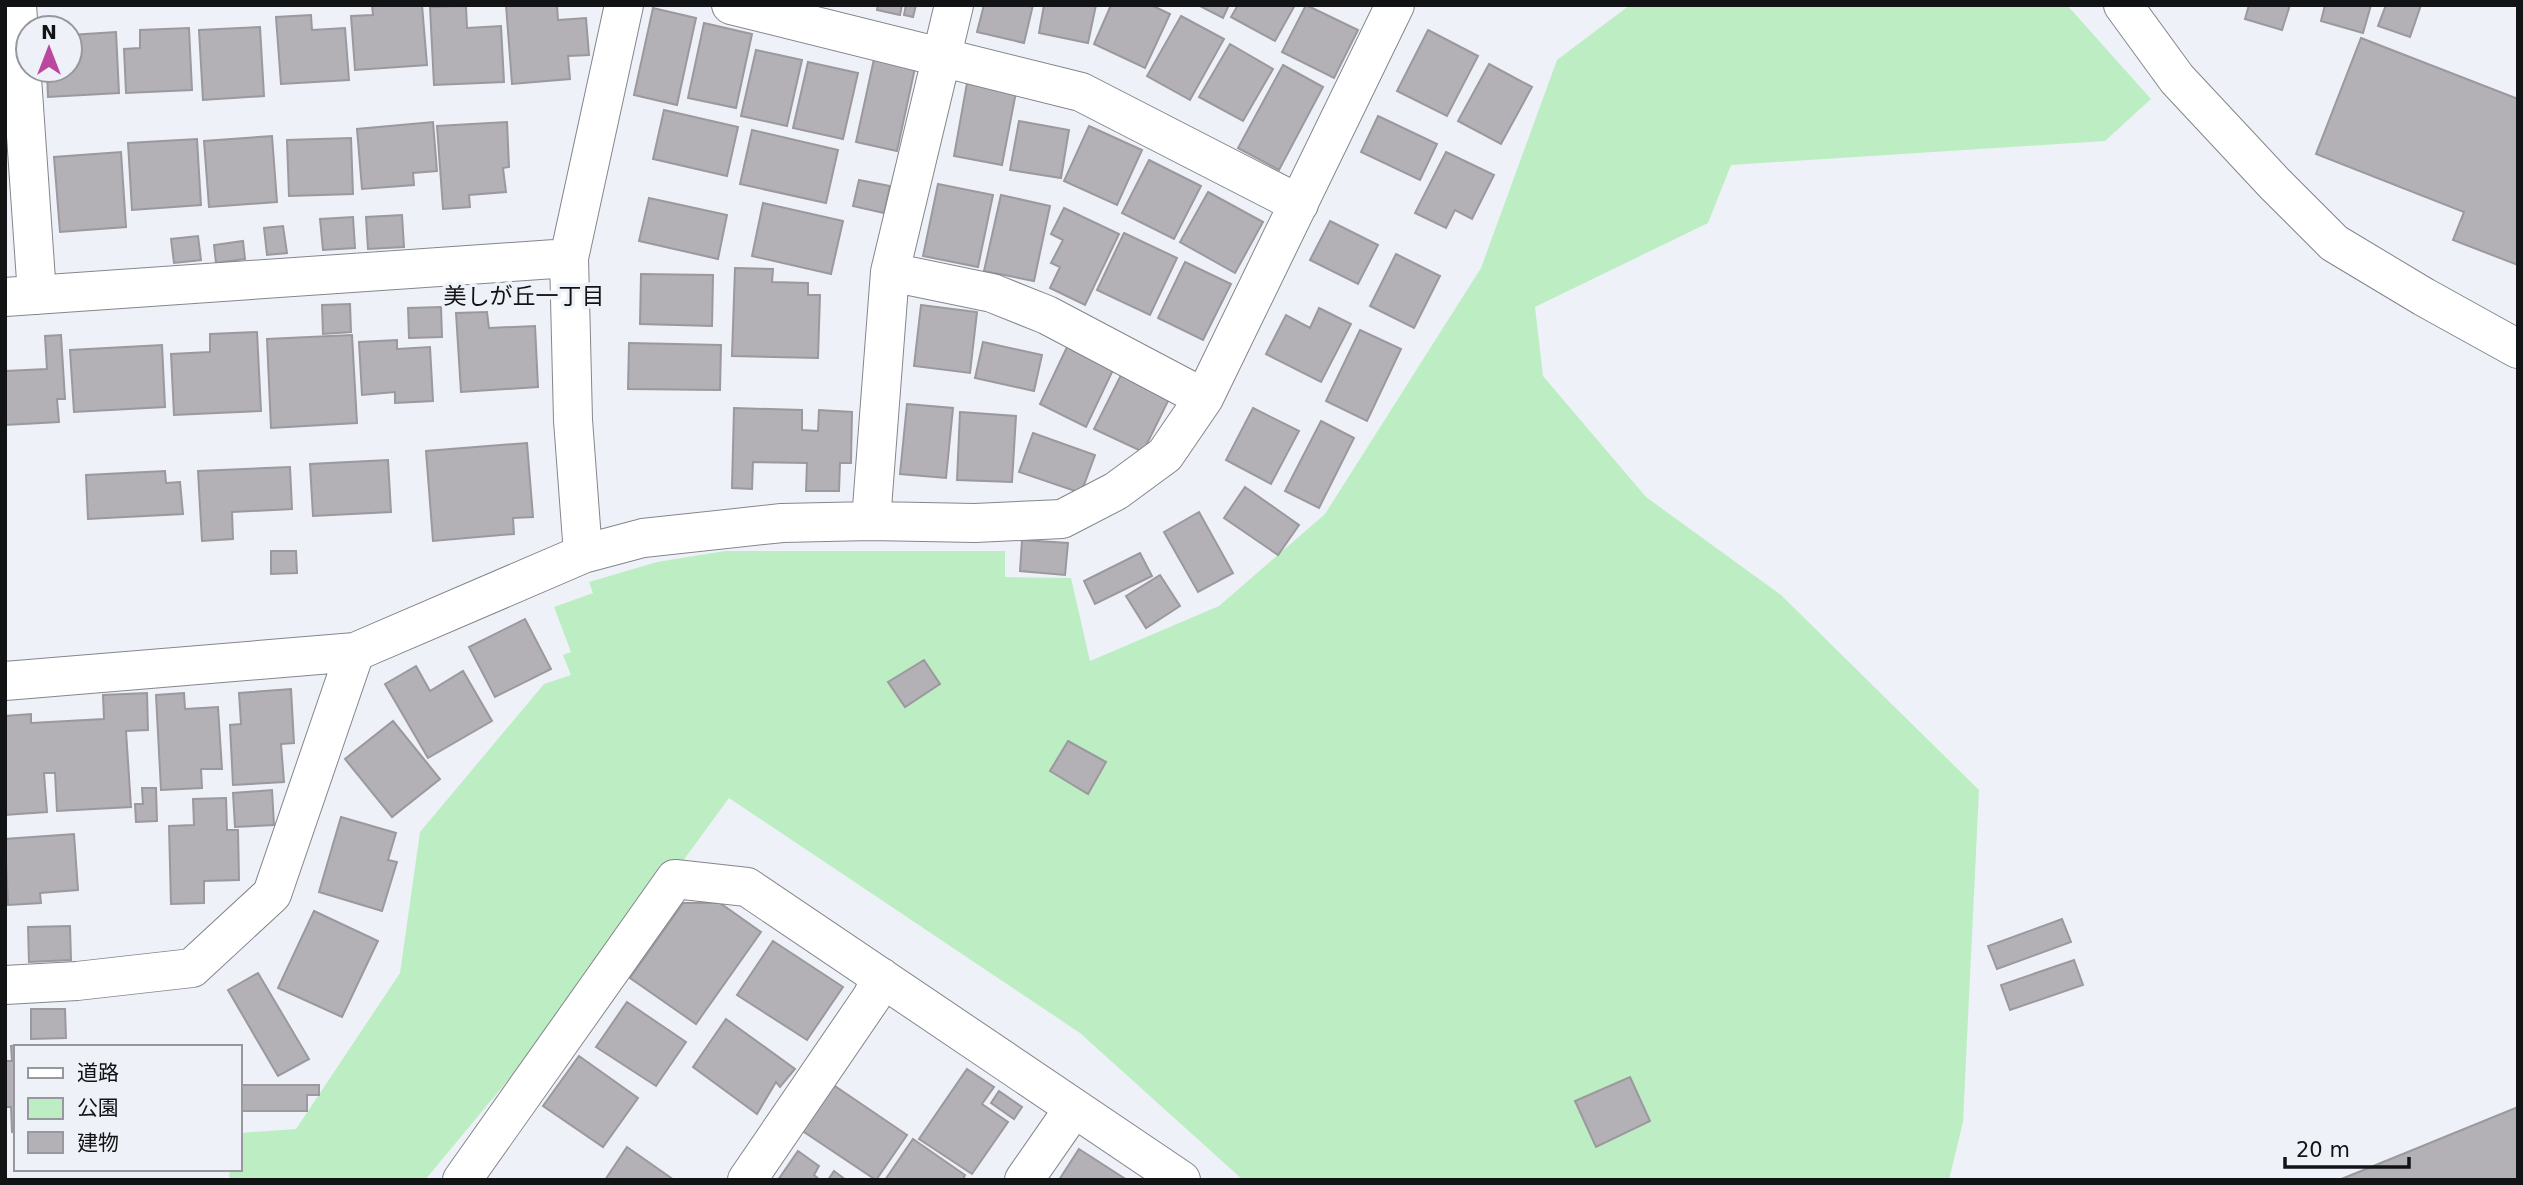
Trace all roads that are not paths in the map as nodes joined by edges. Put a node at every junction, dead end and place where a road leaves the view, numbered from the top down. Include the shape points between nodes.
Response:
1 (17, 5) edge
2 (624, 5) edge
3 (731, 5) edge
4 (954, 5) edge
5 (1395, 5) edge
6 (2123, 5) edge
7 (941, 56) junction
8 (1298, 204) junction
9 (569, 258) junction
10 (890, 272) junction
11 (21, 296) edge
12 (2518, 349) edge
13 (1204, 398) junction
14 (871, 521) junction
15 (583, 554) junction
16 (355, 652) junction
17 (5, 681) edge
18 (881, 977) junction
19 (5, 985) edge
20 (1074, 1108) junction
21 (462, 1180) edge
22 (747, 1180) edge
23 (1024, 1180) edge
24 (1181, 1180) edge

1 - 11 street
2 - 9 street
3 - 7 street
4 - 7 street
5 - 8 street
6 - 12 street via 2177,79 2334,243
7 - 8 street via 1081,92
7 - 10 street
8 - 13 street
9 - 11 street
9 - 15 street via 573,420
10 - 13 street via 992,293 1047,314
10 - 14 street
13 - 14 street via 1165,455 1116,491 1062,519
14 - 15 street via 782,523 657,537
15 - 16 street
16 - 17 street
16 - 19 street via 272,894 192,968
18 - 20 street
18 - 21 street via 747,887 675,879
18 - 22 street via 872,997
20 - 23 street
20 - 24 street

